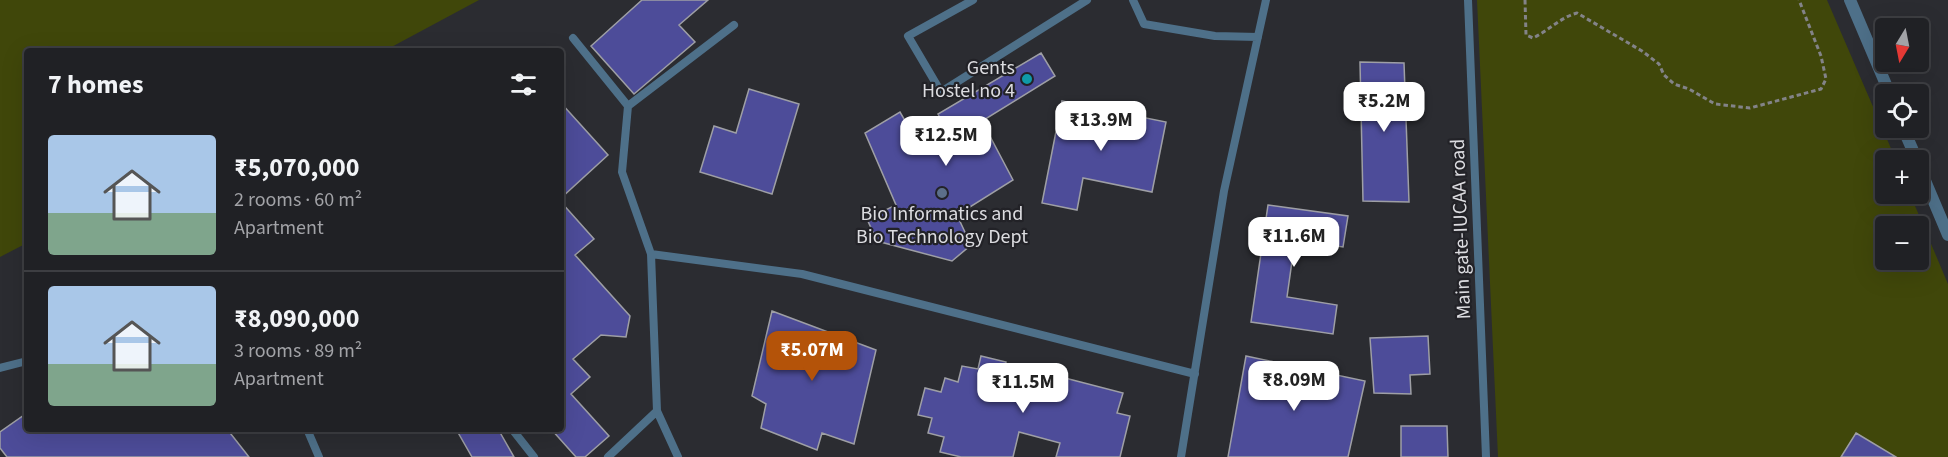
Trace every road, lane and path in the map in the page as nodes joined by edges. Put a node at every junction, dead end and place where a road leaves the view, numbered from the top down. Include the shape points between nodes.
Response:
1 (973, 0) edge
2 (1087, 0) edge
3 (1133, 0) edge
4 (1266, 0) edge
5 (1468, 0) edge
6 (1525, 0) edge
7 (1799, 0) edge
8 (1850, 0) edge
9 (734, 25) dead end
10 (1258, 37) junction
11 (573, 38) dead end
12 (1886, 84) edge
13 (628, 106) junction
14 (1929, 189) edge
15 (1948, 235) edge
16 (651, 254) junction
17 (24, 362) edge
18 (0, 368) edge
19 (1195, 374) junction
20 (657, 411) junction
21 (308, 432) edge
22 (514, 432) edge
23 (319, 457) edge
24 (534, 457) edge
25 (608, 457) edge
26 (678, 457) edge
27 (1181, 457) edge
28 (1485, 457) edge

1 - 2 lane via 908,36 941,92
3 - 10 lane via 1144,24 1215,36
4 - 10 lane
5 - 28 lane, Main gate-IUCAA road
6 - 7 path via 1526,35 1533,38 1543,34 1577,13 1642,51 1659,64 1674,84 1715,104 1750,108 1821,89 1826,80
8 - 12 street
9 - 13 lane
10 - 19 lane via 1224,191
11 - 13 lane
13 - 16 lane via 622,172
14 - 15 street
16 - 19 lane via 802,274
16 - 20 lane
17 - 18 lane
19 - 27 lane
20 - 25 lane
20 - 26 lane
21 - 23 lane
22 - 24 lane

